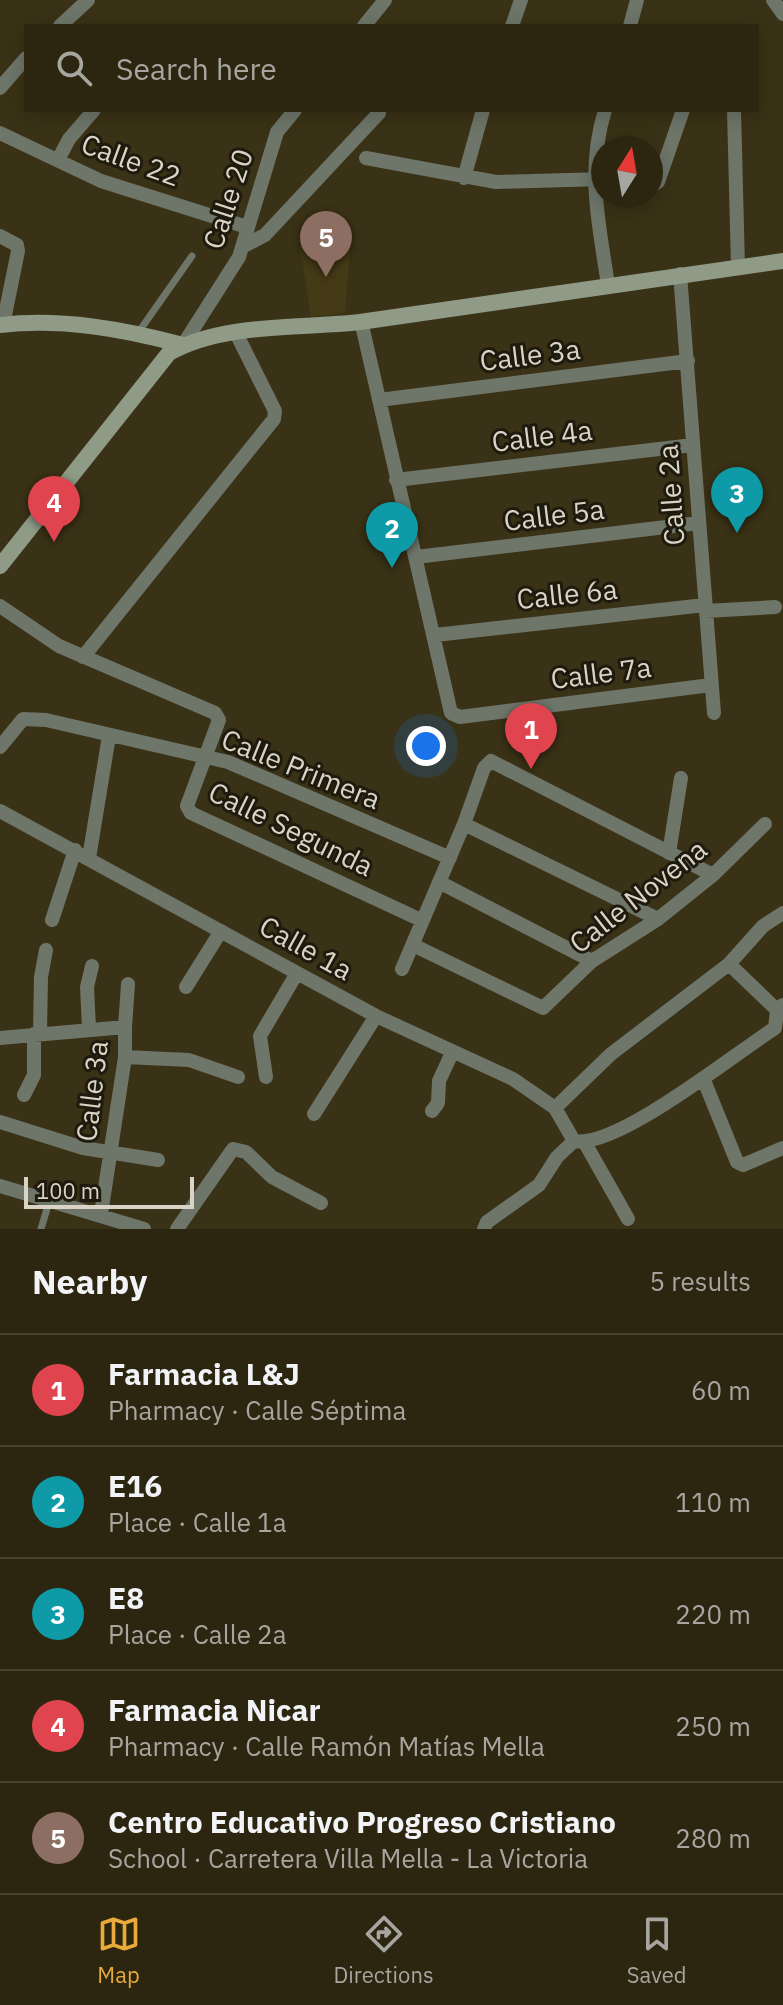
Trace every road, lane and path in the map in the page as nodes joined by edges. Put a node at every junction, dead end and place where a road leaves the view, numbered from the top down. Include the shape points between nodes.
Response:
1 (88, 0) edge
2 (521, 0) edge
3 (637, 0) edge
4 (773, 0) edge
5 (382, 1) edge
6 (783, 14) edge
7 (62, 24) edge
8 (365, 24) edge
9 (513, 24) edge
10 (631, 24) edge
11 (24, 60) edge
12 (0, 88) edge
13 (92, 112) edge
14 (293, 112) edge
15 (482, 112) edge
16 (604, 112) edge
17 (682, 112) edge
18 (734, 112) edge
19 (379, 113) dead end
20 (0, 133) edge
21 (597, 136) edge
22 (366, 158) dead end
23 (58, 160) junction
24 (663, 168) edge
25 (464, 178) junction
26 (591, 179) edge
27 (601, 208) edge
28 (247, 227) junction
29 (0, 236) edge
30 (242, 247) junction
31 (192, 256) dead end
32 (783, 261) edge
33 (738, 267) junction
34 (680, 274) junction
35 (608, 285) junction
36 (361, 321) junction
37 (2, 325) edge
38 (138, 333) junction
39 (236, 333) junction
40 (183, 345) junction
41 (688, 361) junction
42 (379, 400) junction
43 (693, 445) junction
44 (396, 480) junction
45 (699, 523) junction
46 (416, 557) junction
47 (0, 566) edge
48 (0, 606) edge
49 (775, 607) dead end
50 (705, 608) junction
51 (435, 635) junction
52 (83, 657) junction
53 (711, 685) junction
54 (714, 713) dead end
55 (109, 736) junction
56 (0, 747) edge
57 (207, 757) junction
58 (681, 778) dead end
59 (0, 811) edge
60 (464, 824) junction
61 (765, 824) dead end
62 (669, 853) junction
63 (82, 854) junction
64 (450, 858) junction
65 (713, 875) junction
66 (439, 882) junction
67 (783, 913) edge
68 (658, 919) junction
69 (52, 920) dead end
70 (421, 920) junction
71 (221, 931) junction
72 (413, 945) junction
73 (46, 950) dead end
74 (592, 961) junction
75 (729, 964) junction
76 (92, 966) dead end
77 (402, 969) dead end
78 (297, 973) junction
79 (128, 984) dead end
80 (186, 987) dead end
81 (780, 1008) edge
82 (376, 1016) junction
83 (123, 1026) junction
84 (89, 1028) junction
85 (779, 1032) edge
86 (37, 1034) junction
87 (0, 1038) edge
88 (452, 1053) junction
89 (125, 1057) junction
90 (238, 1077) dead end
91 (266, 1077) dead end
92 (703, 1078) junction
93 (24, 1095) dead end
94 (555, 1108) junction
95 (432, 1111) dead end
96 (314, 1114) dead end
97 (0, 1122) edge
98 (580, 1142) junction
99 (783, 1148) edge
100 (111, 1153) junction
101 (158, 1160) dead end
102 (0, 1186) edge
103 (50, 1200) junction
104 (321, 1203) dead end
105 (101, 1214) junction
106 (628, 1219) dead end
107 (41, 1229) edge
108 (144, 1229) edge
109 (177, 1229) edge
110 (484, 1229) edge

1 - 7 street
2 - 9 street
3 - 10 street
4 - 6 street
5 - 8 street
11 - 12 street
13 - 23 street
14 - 28 street, Calle 20 via 277,132
15 - 25 street
16 - 21 street
17 - 24 street
18 - 33 street
19 - 30 street via 265,235
20 - 23 street, Calle 22
22 - 25 street
23 - 28 street, Calle 22 via 101,181
25 - 26 street
27 - 35 street
28 - 30 street, Calle 20
29 - 37 street via 18,251
30 - 40 street, Calle 20
31 - 38 lane
32 - 33 main road
33 - 34 main road
34 - 35 main road
34 - 41 street, Calle 2a
35 - 36 main road
36 - 39 main road
36 - 42 street
37 - 38 main road via 64,323
38 - 40 main road
39 - 40 main road
39 - 52 street via 275,411 274,419
40 - 47 main road via 169,353
41 - 42 street, Calle 3a
41 - 43 street, Calle 2a
42 - 44 street
43 - 44 street, Calle 4a
43 - 45 street, Calle 2a
44 - 46 street
45 - 46 street, Calle 5a
45 - 50 street, Calle 2a
46 - 51 street
48 - 52 street
49 - 50 street, Calle 6a
50 - 51 street, Calle 6a
50 - 53 street, Calle 2a
51 - 53 street, Calle 7a via 451,713 460,717
52 - 57 street via 215,713 219,720
53 - 54 street, Calle 2a
55 - 56 street, Calle Primera via 23,719
55 - 57 street, Calle Primera
55 - 63 street
57 - 64 street, Calle Primera
57 - 70 street, Calle Segunda via 187,806 191,813
58 - 62 street
59 - 63 street, Calle 1a
60 - 62 street via 491,761
60 - 64 street
60 - 68 street
61 - 65 street, Calle Novena
62 - 65 street
63 - 69 street
63 - 71 street, Calle 1a
64 - 66 street
65 - 68 street, Calle Novena
66 - 70 street
66 - 74 street
67 - 75 street via 763,926
68 - 74 street, Calle Novena
70 - 72 street
71 - 78 street, Calle 1a
71 - 80 street
72 - 74 street, Calle Novena via 543,1008
72 - 77 street
73 - 86 street
75 - 81 street
75 - 94 street via 611,1054
76 - 84 street
78 - 82 street, Calle 1a
78 - 91 street via 260,1036
79 - 83 street, Calle 3a
81 - 85 street
82 - 88 street, Calle 1a
82 - 96 street
83 - 84 street
83 - 89 street, Calle 3a
84 - 86 street
85 - 92 street
86 - 87 street
86 - 93 street via 34,1075
88 - 94 street, Calle 1a via 513,1079
88 - 95 street
89 - 90 street via 189,1060
89 - 100 street, Calle 3a
92 - 98 street via 615,1133
92 - 99 street via 737,1162 743,1165
94 - 98 street, Calle 1a
97 - 100 street
98 - 106 street, Calle 1a
98 - 110 street via 557,1157 539,1185
100 - 101 street
100 - 105 street, Calle 3a
102 - 103 street
103 - 105 street
103 - 107 lane
104 - 109 street via 272,1177 246,1152 233,1149
105 - 108 street

